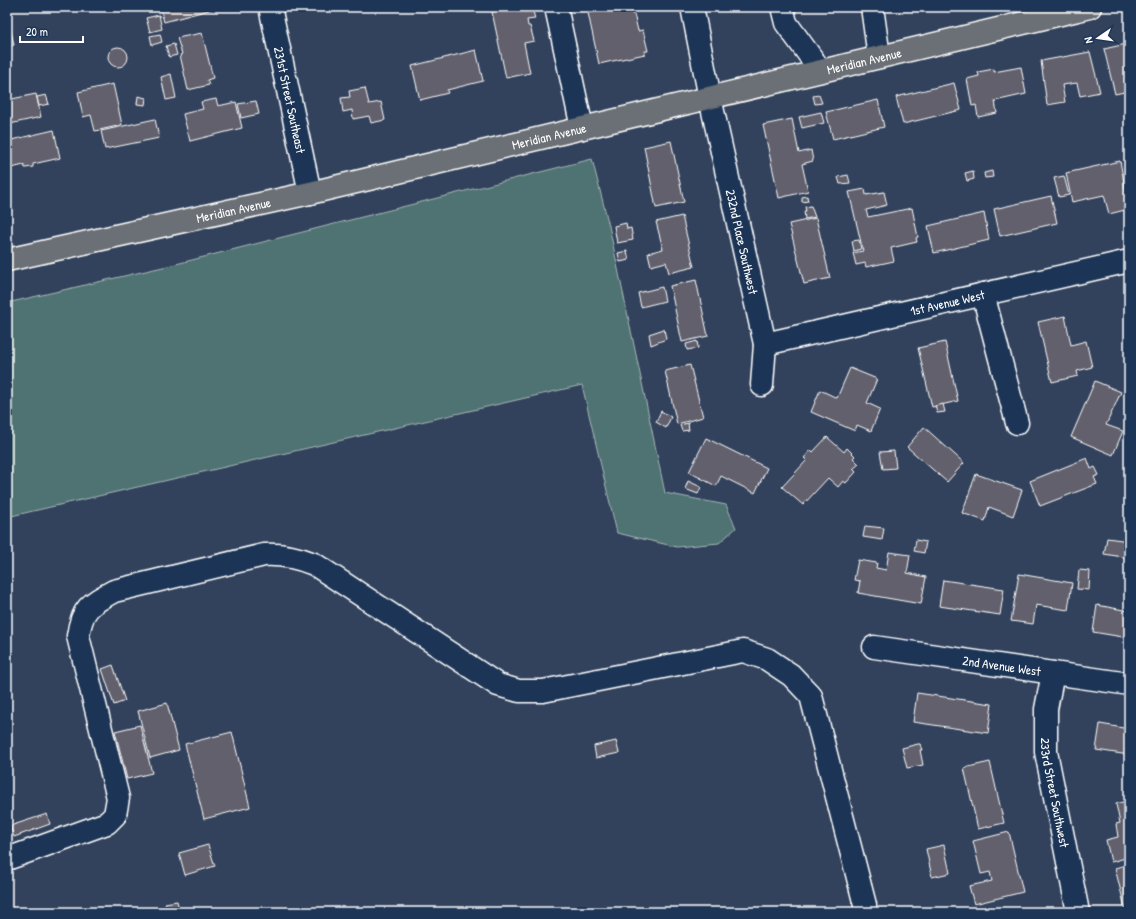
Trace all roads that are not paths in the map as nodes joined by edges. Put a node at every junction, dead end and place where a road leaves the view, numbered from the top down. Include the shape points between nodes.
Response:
1 (270, 7) edge
2 (556, 7) edge
3 (692, 7) edge
4 (782, 7) edge
5 (872, 7) edge
6 (1090, 7) edge
7 (1037, 13) edge
8 (879, 57) junction
9 (821, 71) junction
10 (710, 98) junction
11 (582, 128) junction
12 (310, 193) junction
13 (7, 260) edge
14 (1129, 261) edge
15 (983, 294) junction
16 (765, 344) junction
17 (762, 385) dead end
18 (1017, 423) dead end
19 (874, 647) dead end
20 (1053, 673) junction
21 (1129, 684) edge
22 (7, 859) edge
23 (864, 912) edge
24 (1078, 912) edge

1 - 12 street, 231st Street Southeast
2 - 11 street
3 - 10 street, 232nd Place Southwest
4 - 9 street via 786,22
5 - 8 street
6 - 7 main road, Meridian Avenue
7 - 8 main road, Meridian Avenue
8 - 9 main road, Meridian Avenue
9 - 10 main road, Meridian Avenue
10 - 11 main road, Meridian Avenue
10 - 16 street, 232nd Place Southwest
11 - 12 main road, Meridian Avenue
12 - 13 main road, Meridian Avenue
14 - 15 street, 1st Avenue West
15 - 16 street, 1st Avenue West
15 - 18 street
16 - 17 street, 232nd Place Southwest
19 - 20 street, 2nd Avenue West
20 - 21 street, 2nd Avenue West
20 - 24 street, 233rd Street Southwest via 1046,709 1046,752
22 - 23 street via 107,823 115,815 118,798 78,636 81,618 93,602 114,591 264,555 284,554 314,564 498,685 519,691 543,691 743,651 767,659 791,675 811,696 845,825

